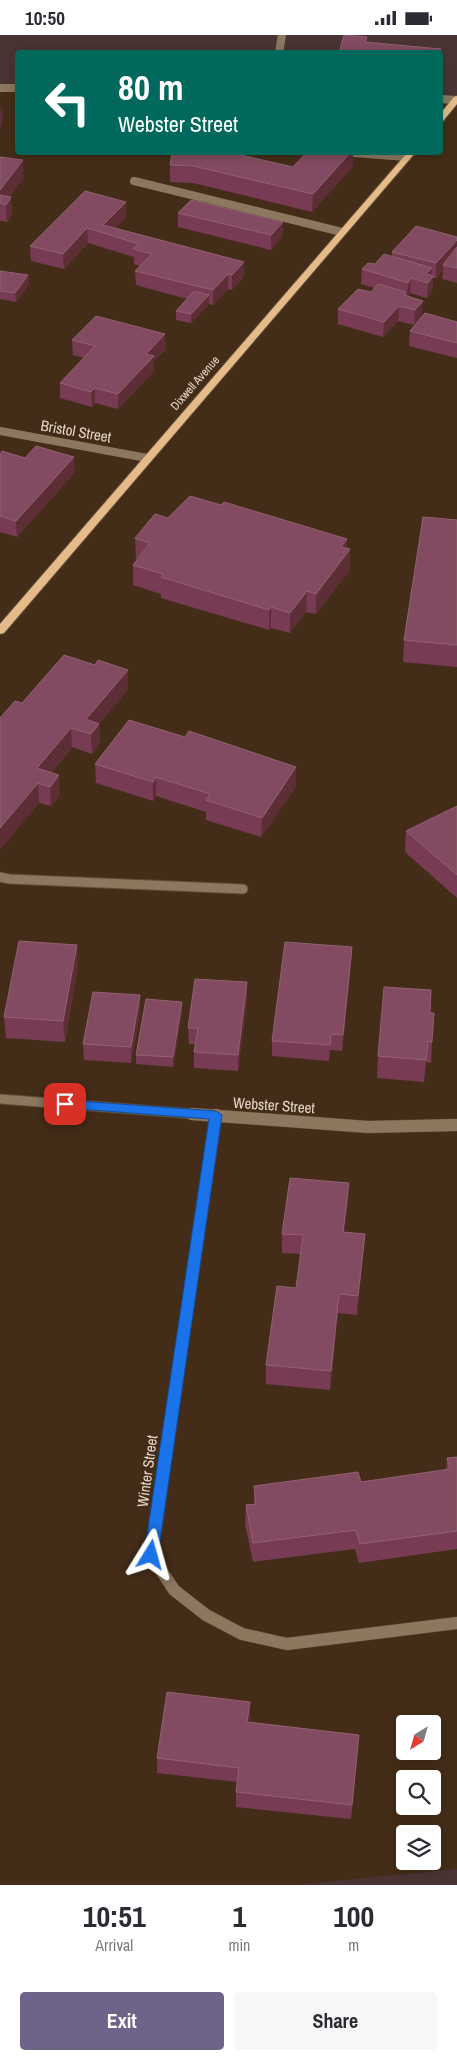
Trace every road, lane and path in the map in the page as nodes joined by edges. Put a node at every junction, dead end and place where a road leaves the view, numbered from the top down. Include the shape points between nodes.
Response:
1 (282, 35) edge
2 (280, 50) edge
3 (0, 88) edge
4 (15, 88) edge
5 (443, 99) edge
6 (457, 99) edge
7 (443, 115) edge
8 (409, 155) edge
9 (134, 181) dead end
10 (342, 232) junction
11 (0, 431) edge
12 (147, 458) junction
13 (0, 631) edge
14 (0, 877) edge
15 (243, 889) dead end
16 (0, 1099) edge
17 (216, 1115) junction
18 (457, 1125) edge
19 (457, 1623) edge

1 - 2 street
3 - 4 street
5 - 6 street
6 - 7 main road
8 - 10 main road, Dixwell Avenue
9 - 10 street
10 - 12 main road, Dixwell Avenue
11 - 12 street, Bristol Street
12 - 13 main road, Dixwell Avenue
14 - 15 street
16 - 17 street, Webster Street
17 - 18 street, Webster Street via 368,1127
17 - 19 street, Winter Street via 151,1555 174,1590 206,1615 242,1634 287,1644

